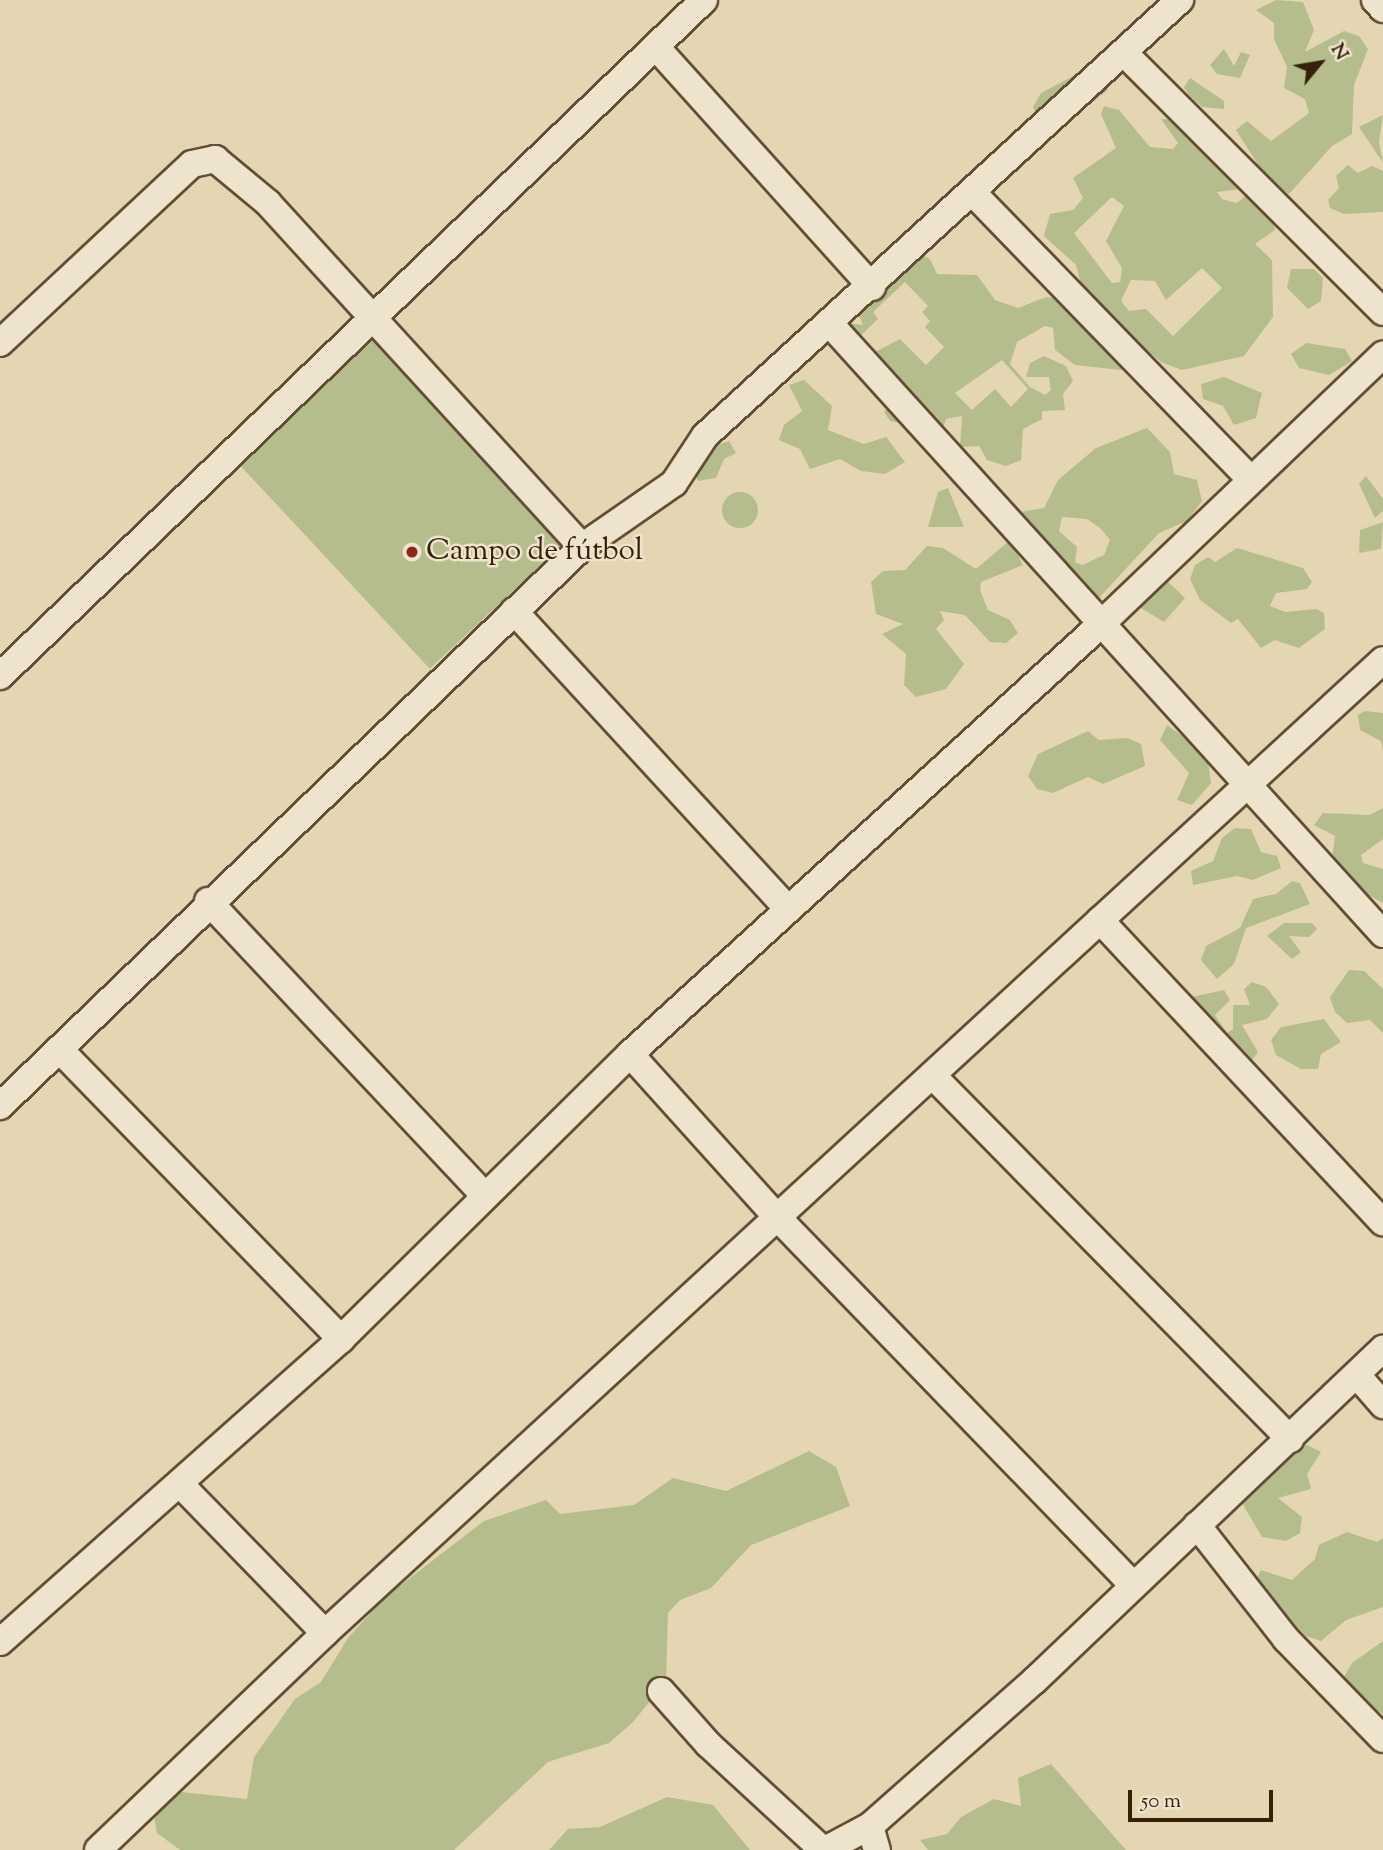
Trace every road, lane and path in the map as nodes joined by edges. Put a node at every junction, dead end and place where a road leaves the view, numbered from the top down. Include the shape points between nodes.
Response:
1 (704, 0) edge
2 (1180, 0) edge
3 (1374, 0) edge
4 (1383, 9) edge
5 (656, 47) junction
6 (1124, 53) junction
7 (973, 193) junction
8 (872, 287) junction
9 (1383, 312) edge
10 (372, 324) junction
11 (831, 325) junction
12 (0, 343) edge
13 (1383, 355) edge
14 (1250, 479) junction
15 (582, 547) junction
16 (514, 611) junction
17 (1099, 626) junction
18 (1383, 660) edge
19 (0, 676) edge
20 (1245, 787) junction
21 (208, 901) junction
22 (787, 908) junction
23 (1100, 920) junction
24 (1383, 933) edge
25 (59, 1049) junction
26 (630, 1054) junction
27 (932, 1075) junction
28 (3, 1098) edge
29 (485, 1196) junction
30 (777, 1217) junction
31 (1383, 1222) edge
32 (341, 1339) junction
33 (1383, 1349) edge
34 (1357, 1375) junction
35 (1383, 1405) edge
36 (1290, 1439) junction
37 (180, 1484) junction
38 (1197, 1525) junction
39 (1133, 1585) junction
40 (325, 1633) junction
41 (0, 1643) edge
42 (661, 1691) dead end
43 (1383, 1739) edge
44 (873, 1838) edge
45 (98, 1850) edge
46 (824, 1850) edge

1 - 5 street
2 - 6 street
3 - 4 street
5 - 8 street
5 - 10 street
6 - 7 street
6 - 9 street
7 - 8 street
7 - 14 street
8 - 11 street
10 - 12 street via 268,203 215,159 192,164
10 - 15 street
10 - 19 street
11 - 15 street via 705,436 674,483
11 - 17 street
13 - 14 street
14 - 17 street
15 - 16 street
16 - 21 street
16 - 22 street
17 - 20 street
17 - 22 street
18 - 20 street
20 - 23 street
20 - 24 street
21 - 25 street
21 - 29 street
22 - 26 street
23 - 27 street
23 - 31 street
25 - 28 street
25 - 32 street
26 - 29 street
26 - 30 street
27 - 30 street
27 - 36 street
29 - 32 street
30 - 39 street
30 - 40 street
32 - 37 street
33 - 34 street
34 - 35 street
34 - 36 street
36 - 38 street
37 - 40 street
37 - 41 street
38 - 39 street
38 - 43 street via 1286,1639
39 - 44 street
40 - 45 street
42 - 46 street via 708,1744
44 - 46 street

